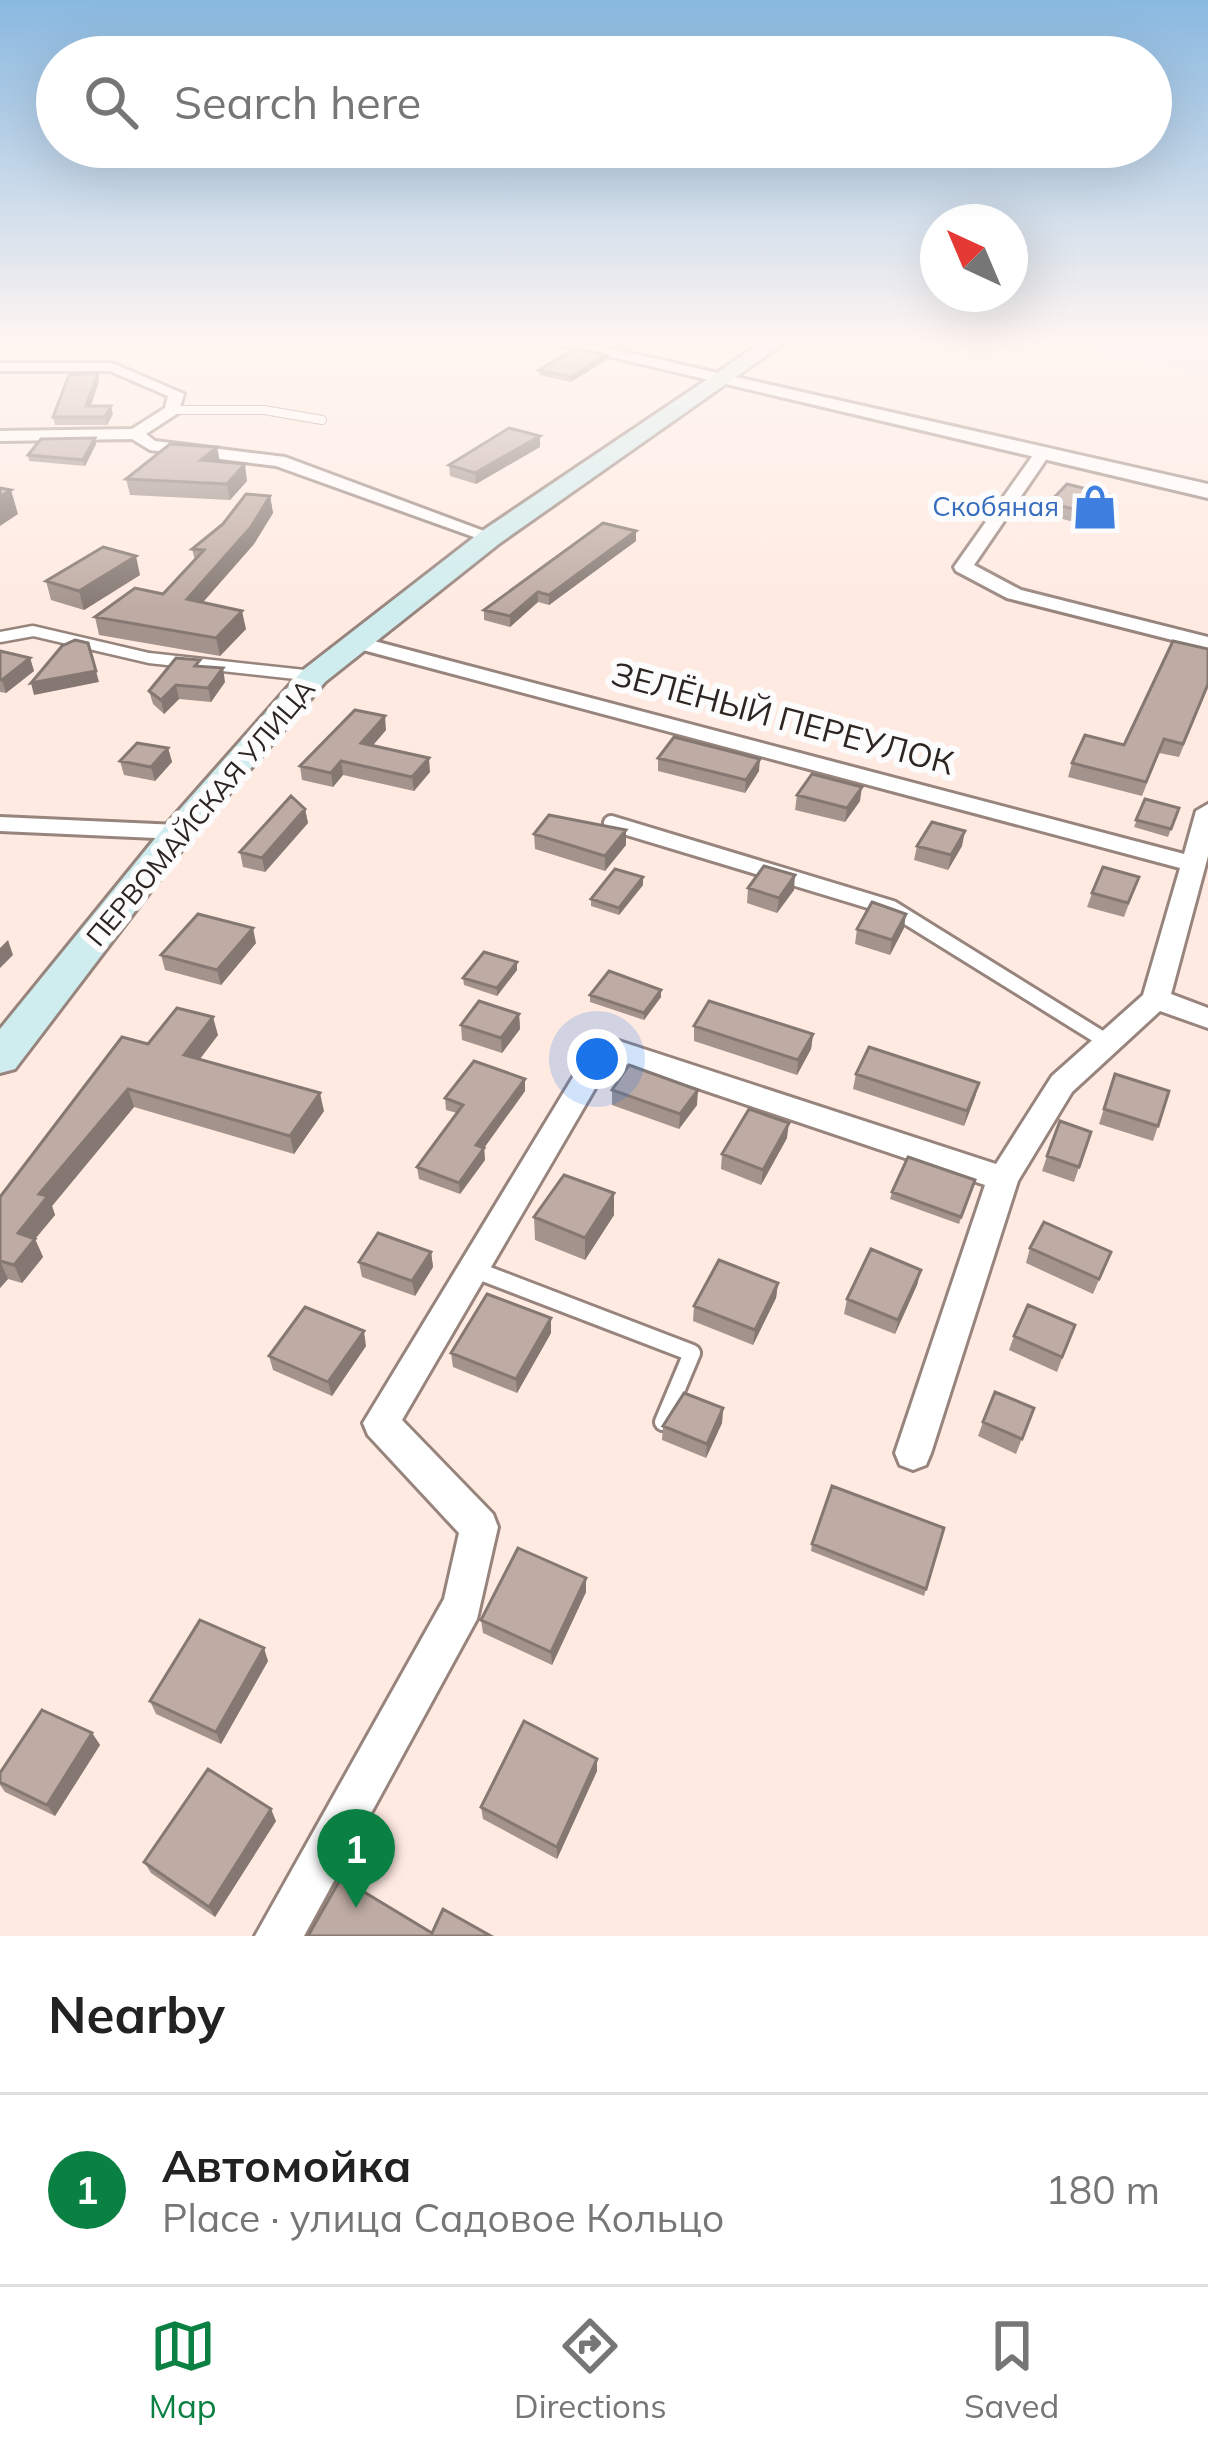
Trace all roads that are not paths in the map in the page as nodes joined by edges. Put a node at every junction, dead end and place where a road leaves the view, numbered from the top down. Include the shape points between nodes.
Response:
1 (140, 431) edge
2 (644, 431) edge
3 (956, 431) edge
4 (136, 434) junction
5 (0, 436) edge
6 (1044, 452) junction
7 (1208, 491) edge
8 (491, 537) junction
9 (0, 638) edge
10 (355, 642) junction
11 (1208, 643) edge
12 (314, 676) junction
13 (1208, 811) edge
14 (611, 823) edge
15 (0, 824) edge
16 (178, 832) junction
17 (1192, 864) junction
18 (1156, 999) junction
19 (1208, 1018) edge
20 (1106, 1041) junction
21 (0, 1058) edge
22 (1003, 1179) junction
23 (473, 1269) junction
24 (663, 1422) edge
25 (914, 1453) dead end
26 (278, 1936) edge

1 - 4 street
2 - 8 main road, ПЕРВОМАЙСКАЯ УЛИЦА
3 - 6 street
4 - 5 street
4 - 8 street via 150,445 279,461
6 - 7 street
6 - 11 street via 963,567 1014,595
8 - 10 main road, ПЕРВОМАЙСКАЯ УЛИЦА
9 - 12 lane via 33,631 148,658
10 - 12 main road, ПЕРВОМАЙСКАЯ УЛИЦА
10 - 17 street, ЗЕЛЁНЫЙ ПЕРЕУЛОК
12 - 16 main road, ПЕРВОМАЙСКАЯ УЛИЦА
13 - 17 street
14 - 20 lane via 892,908
15 - 16 street
16 - 21 main road, ПЕРВОМАЙСКАЯ УЛИЦА
17 - 18 street
18 - 19 street
18 - 20 street
20 - 22 street via 1062,1084
22 - 23 street via 616,1051 595,1066
22 - 25 street
23 - 24 lane via 692,1353
23 - 26 street via 381,1423 479,1527 463,1605

